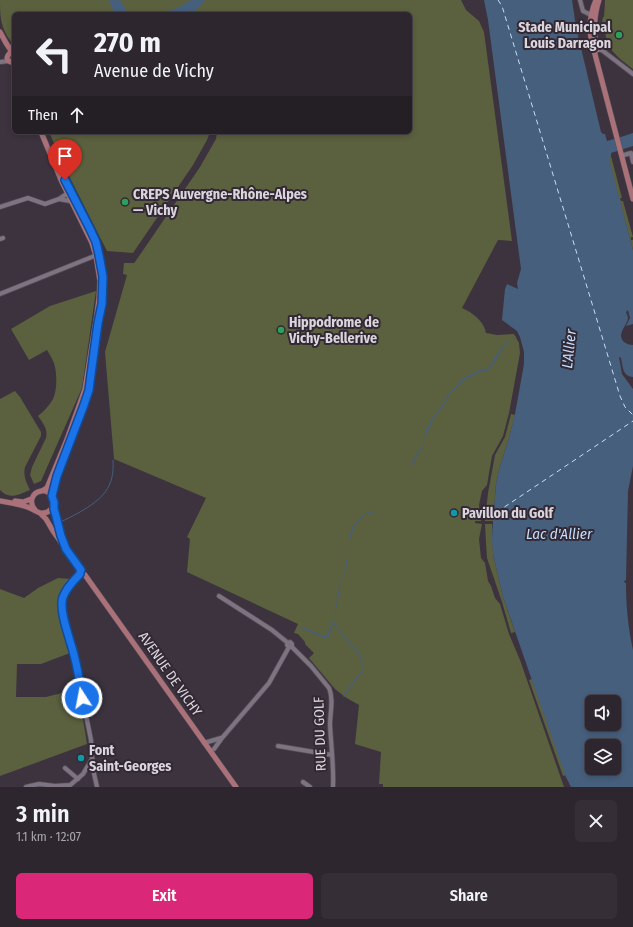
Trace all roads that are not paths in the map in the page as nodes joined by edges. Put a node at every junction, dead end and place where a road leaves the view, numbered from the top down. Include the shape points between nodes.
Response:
1 (580, 0) edge
2 (596, 0) edge
3 (599, 0) edge
4 (596, 11) junction
5 (590, 14) junction
6 (0, 32) edge
7 (0, 38) edge
8 (596, 48) junction
9 (11, 59) edge
10 (0, 62) edge
11 (633, 74) edge
12 (42, 134) edge
13 (617, 134) junction
14 (632, 151) edge
15 (623, 153) junction
16 (633, 162) edge
17 (633, 188) edge
18 (70, 195) junction
19 (59, 199) junction
20 (633, 199) edge
21 (0, 206) edge
22 (98, 255) junction
23 (0, 294) edge
24 (42, 491) junction
25 (52, 496) junction
26 (0, 500) edge
27 (32, 500) junction
28 (53, 505) junction
29 (37, 512) junction
30 (66, 549) junction
31 (82, 573) junction
32 (219, 596) dead end
33 (290, 646) junction
34 (222, 738) junction
35 (204, 743) junction
36 (278, 746) dead end
37 (214, 749) dead end
38 (332, 755) junction
39 (92, 758) junction
40 (65, 768) dead end
41 (93, 769) junction
42 (83, 774) junction
43 (78, 779) junction
44 (303, 782) dead end
45 (57, 786) edge
46 (69, 786) edge
47 (26, 787) edge
48 (97, 787) edge
49 (236, 787) edge
50 (310, 787) edge
51 (333, 787) edge

1 - 5 street via 583,11
2 - 5 main road
3 - 4 main road
4 - 5 street
4 - 8 main road
5 - 13 main road via 591,39
6 - 9 main road
7 - 9 main road
8 - 11 street
8 - 13 main road
9 - 10 street
12 - 18 main road
13 - 15 main road
14 - 15 street
14 - 16 street
15 - 17 main road
15 - 20 main road
18 - 19 street
18 - 19 street via 70,201
18 - 22 main road
18 - 22 main road via 90,229
19 - 21 street via 45,204 28,198
22 - 23 street
22 - 24 main road via 99,298 85,389 47,488
22 - 25 main road via 103,277 102,298 89,390
24 - 25 main road
24 - 27 main road via 34,494
25 - 28 main road
26 - 27 main road
26 - 29 main road
27 - 29 main road
28 - 29 main road via 48,512
28 - 30 main road, AVENUE DE VICHY
29 - 30 main road, AVENUE DE VICHY via 46,519
30 - 31 main road, AVENUE DE VICHY
31 - 35 main road, AVENUE DE VICHY
31 - 39 street via 63,597 62,608 91,740
32 - 33 street, RUE DU GOLF via 272,630
33 - 34 street via 269,683
33 - 38 street, RUE DU GOLF via 329,688
34 - 35 street
34 - 37 street
35 - 49 main road, AVENUE DE VICHY
36 - 38 street
38 - 51 street, RUE DU GOLF
39 - 41 street
39 - 42 street
40 - 43 street
41 - 42 street
41 - 48 street
42 - 43 street
43 - 46 street
44 - 50 street
45 - 46 street
45 - 47 street via 39,784

